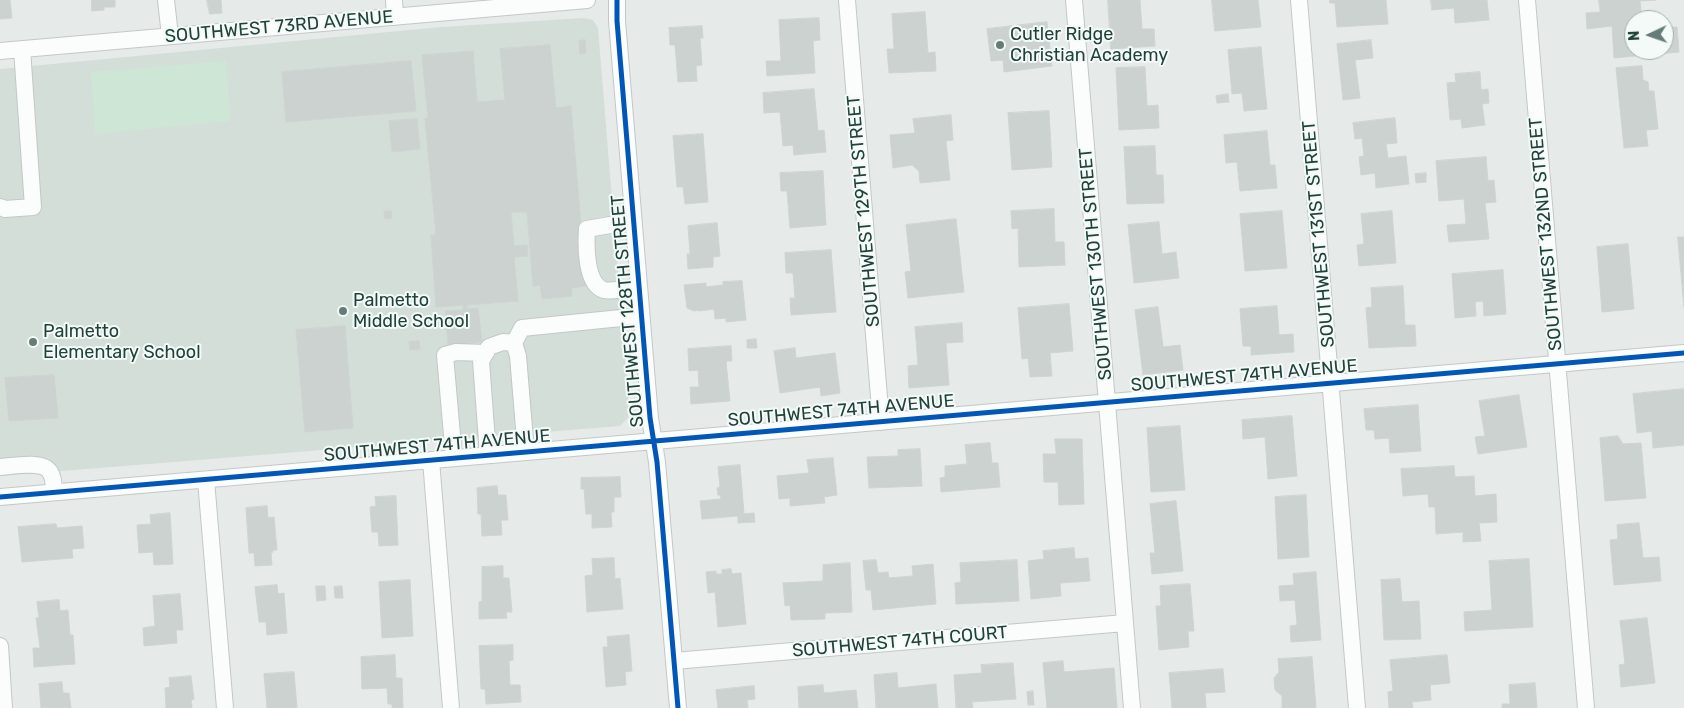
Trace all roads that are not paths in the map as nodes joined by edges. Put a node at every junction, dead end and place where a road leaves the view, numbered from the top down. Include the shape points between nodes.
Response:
1 (166, 0) edge
2 (394, 0) edge
3 (587, 0) edge
4 (617, 0) edge
5 (847, 0) edge
6 (1074, 0) edge
7 (1300, 0) edge
8 (1527, 0) edge
9 (395, 16) junction
10 (170, 36) junction
11 (22, 49) junction
12 (0, 51) edge
13 (0, 207) edge
14 (633, 221) junction
15 (639, 288) junction
16 (641, 316) junction
17 (514, 343) junction
18 (486, 353) junction
19 (1684, 353) edge
20 (1557, 363) junction
21 (1331, 383) junction
22 (1107, 402) junction
23 (881, 422) junction
24 (654, 440) junction
25 (526, 452) junction
26 (488, 455) junction
27 (454, 458) junction
28 (431, 460) junction
29 (0, 467) edge
30 (206, 480) junction
31 (54, 492) junction
32 (0, 497) edge
33 (1125, 623) junction
34 (0, 646) edge
35 (674, 661) junction
36 (4, 708) edge
37 (225, 708) edge
38 (451, 708) edge
39 (678, 708) edge
40 (1132, 708) edge
41 (1357, 708) edge
42 (1586, 708) edge

1 - 10 street
2 - 9 street
3 - 9 street, SOUTHWEST 73RD AVENUE
4 - 14 street, SOUTHWEST 128TH STREET
5 - 23 street, SOUTHWEST 129TH STREET
6 - 22 street, SOUTHWEST 130TH STREET
7 - 21 street, SOUTHWEST 131ST STREET
8 - 20 street, SOUTHWEST 132ND STREET
9 - 10 street, SOUTHWEST 73RD AVENUE
10 - 11 street, SOUTHWEST 73RD AVENUE
11 - 12 street, SOUTHWEST 73RD AVENUE
11 - 13 street via 33,207
14 - 15 street, SOUTHWEST 128TH STREET
14 - 15 street via 587,228 586,244 589,271 596,286 604,290
15 - 16 street, SOUTHWEST 128TH STREET
16 - 17 street via 522,328
16 - 24 street, SOUTHWEST 128TH STREET
17 - 18 street via 503,342 489,347
17 - 25 street via 518,356
18 - 26 street via 482,361
18 - 27 street via 444,355
19 - 20 street, SOUTHWEST 74TH AVENUE
20 - 21 street, SOUTHWEST 74TH AVENUE
20 - 42 street, SOUTHWEST 132ND STREET
21 - 22 street, SOUTHWEST 74TH AVENUE
21 - 41 street, SOUTHWEST 131ST STREET
22 - 23 street, SOUTHWEST 74TH AVENUE
22 - 33 street, SOUTHWEST 130TH STREET
23 - 24 street, SOUTHWEST 74TH AVENUE
24 - 25 street, SOUTHWEST 74TH AVENUE
24 - 35 street, SOUTHWEST 128TH STREET
25 - 26 street, SOUTHWEST 74TH AVENUE
26 - 27 street, SOUTHWEST 74TH AVENUE
27 - 28 street, SOUTHWEST 74TH AVENUE
28 - 30 street, SOUTHWEST 74TH AVENUE
28 - 38 street
29 - 31 street via 43,466 51,473
30 - 31 street, SOUTHWEST 74TH AVENUE
30 - 37 street
31 - 32 street, SOUTHWEST 74TH AVENUE
33 - 35 street, SOUTHWEST 74TH COURT
33 - 40 street, SOUTHWEST 130TH STREET
34 - 36 street
35 - 39 street, SOUTHWEST 128TH STREET

